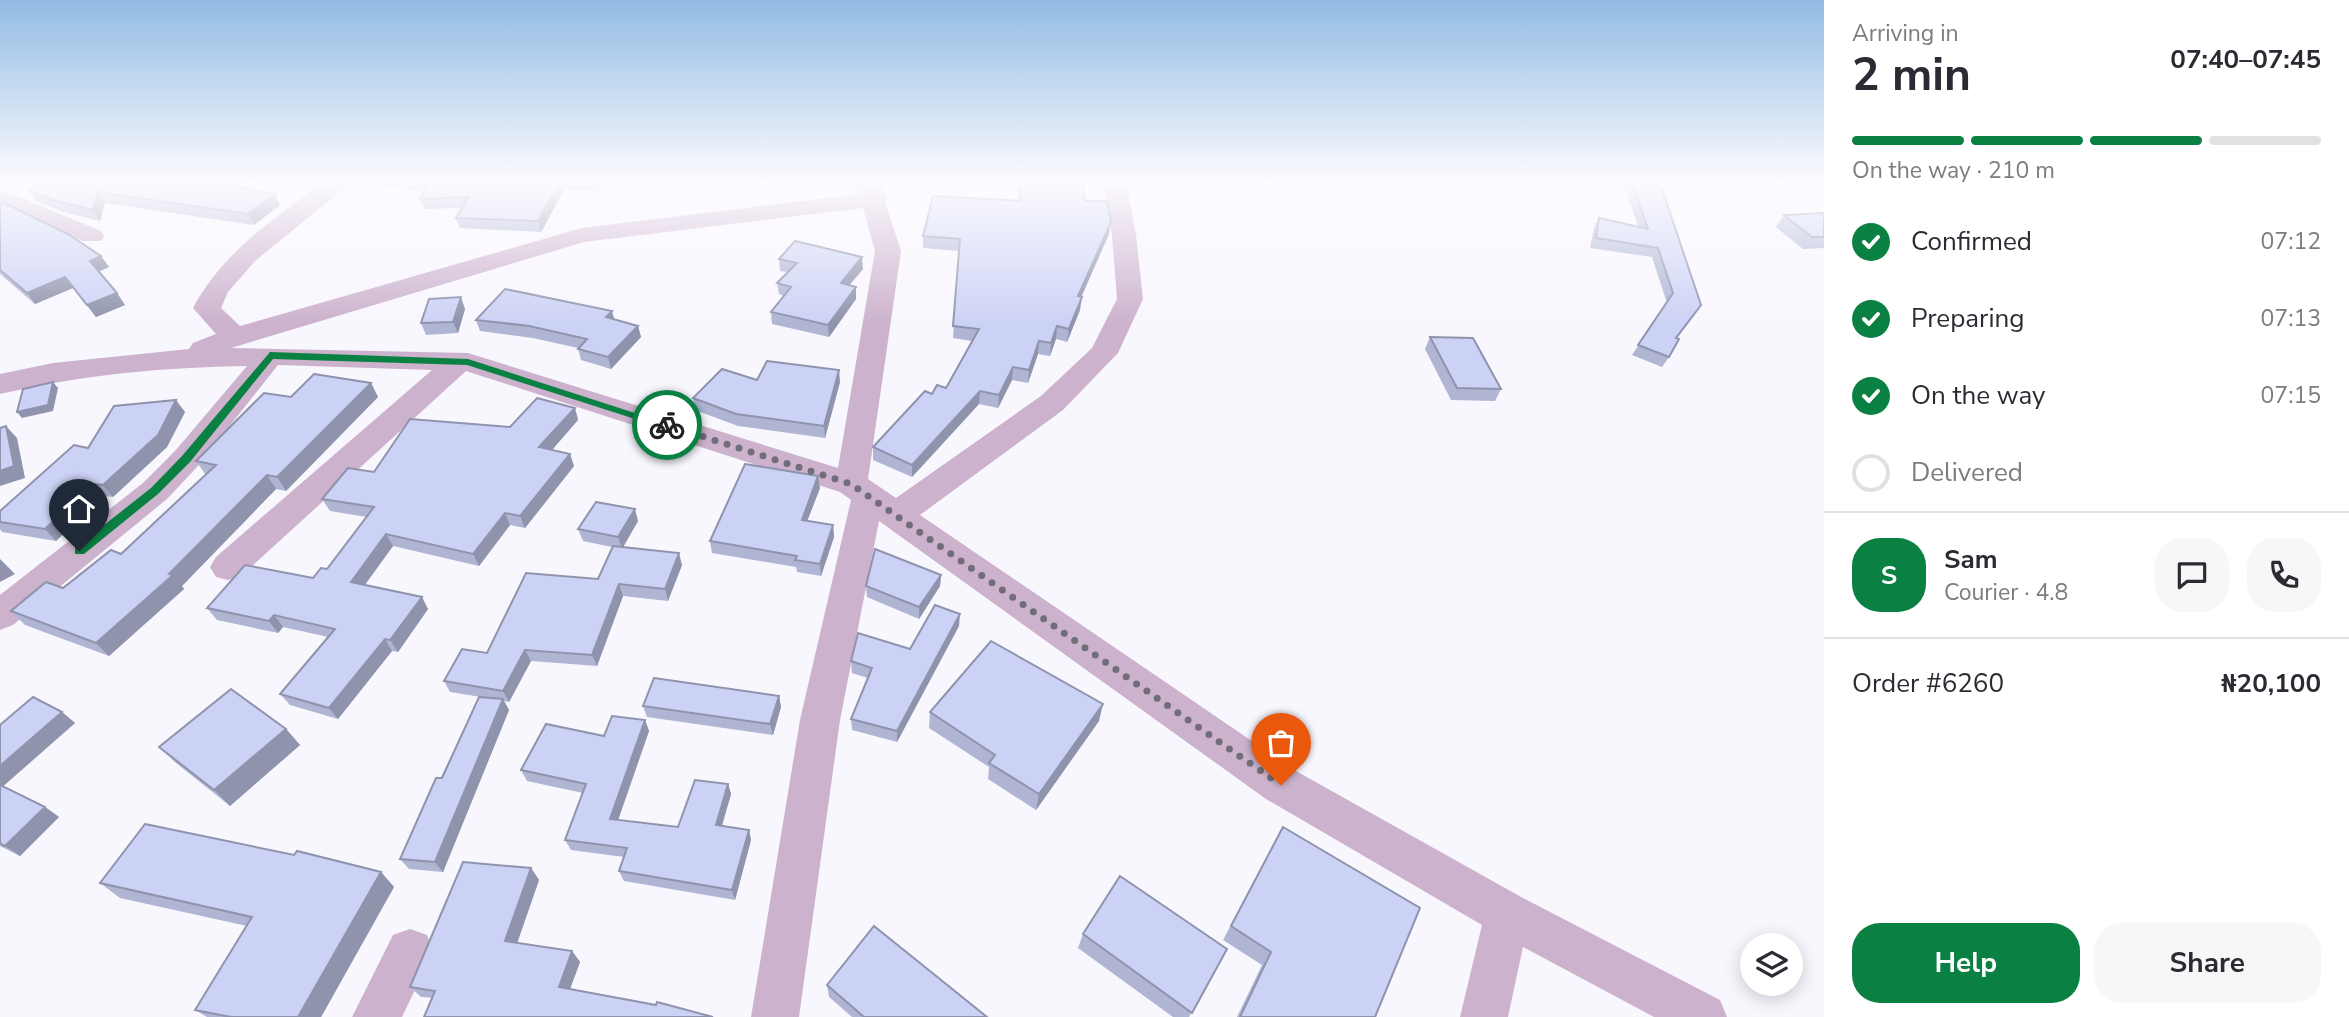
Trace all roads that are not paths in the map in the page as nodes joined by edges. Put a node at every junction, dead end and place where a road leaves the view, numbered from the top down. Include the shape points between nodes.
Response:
1 (76, 229) edge
2 (275, 229) edge
3 (618, 229) edge
4 (882, 229) edge
5 (1123, 229) edge
6 (92, 236) dead end
7 (235, 336) junction
8 (270, 355) junction
9 (181, 358) junction
10 (459, 362) junction
11 (0, 384) edge
12 (871, 499) junction
13 (228, 567) dead end
14 (0, 615) edge
15 (1507, 914) junction
16 (410, 951) dead end
17 (376, 1017) edge
18 (775, 1017) edge
19 (1484, 1017) edge
20 (1703, 1017) edge

1 - 6 street
2 - 7 street via 213,291 207,308
3 - 7 street via 582,235
4 - 12 street via 888,251
5 - 12 street via 1130,299 1104,352 1052,403
7 - 9 street
8 - 9 street
8 - 10 street
8 - 14 street via 155,491
9 - 11 street via 53,372
10 - 12 street
10 - 13 street
12 - 15 street via 1281,785
12 - 18 street via 820,720
15 - 19 street
15 - 20 street
16 - 17 street

